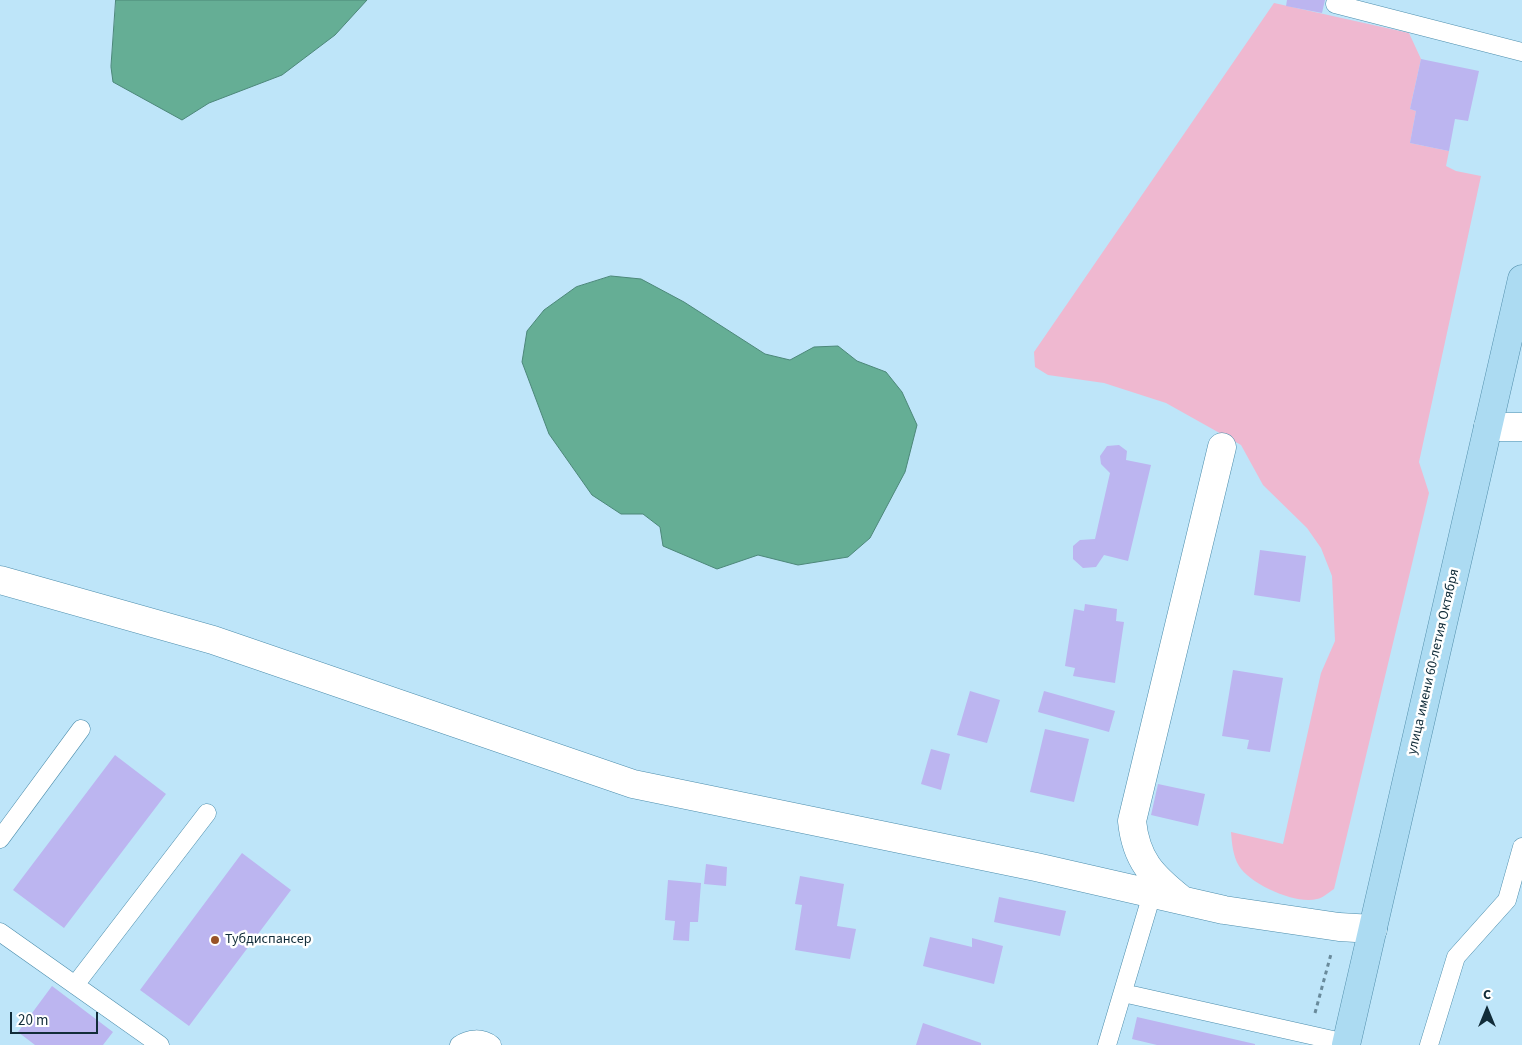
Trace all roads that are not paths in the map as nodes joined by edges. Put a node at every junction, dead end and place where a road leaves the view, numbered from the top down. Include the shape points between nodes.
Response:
1 (1335, 4) dead end
2 (1522, 52) edge
3 (1522, 279) edge
4 (1488, 427) junction
5 (1522, 428) edge
6 (1222, 447) dead end
7 (0, 580) edge
8 (82, 729) dead end
9 (207, 813) dead end
10 (0, 839) edge
11 (1522, 847) edge
12 (1152, 894) junction
13 (1185, 901) junction
14 (1514, 904) edge
15 (1373, 929) junction
16 (0, 932) edge
17 (75, 985) junction
18 (1123, 993) junction
19 (1346, 1044) edge
20 (160, 1045) edge
21 (459, 1045) edge
22 (492, 1045) edge
23 (1107, 1045) edge
24 (1429, 1045) edge

1 - 2 lane
3 - 4 main road, улица имени 60-летия Октября
4 - 5 street
4 - 15 main road, улица имени 60-летия Октября
6 - 13 street via 1132,821 1144,864
7 - 12 street via 213,640 633,784
8 - 10 lane
9 - 17 lane
11 - 14 lane
12 - 13 street
12 - 18 lane
13 - 15 street via 1224,910
14 - 24 lane via 1456,957
15 - 19 main road, улица имени 60-летия Октября
16 - 17 lane
17 - 20 lane
18 - 19 lane
18 - 23 lane
21 - 22 lane via 473,1038

